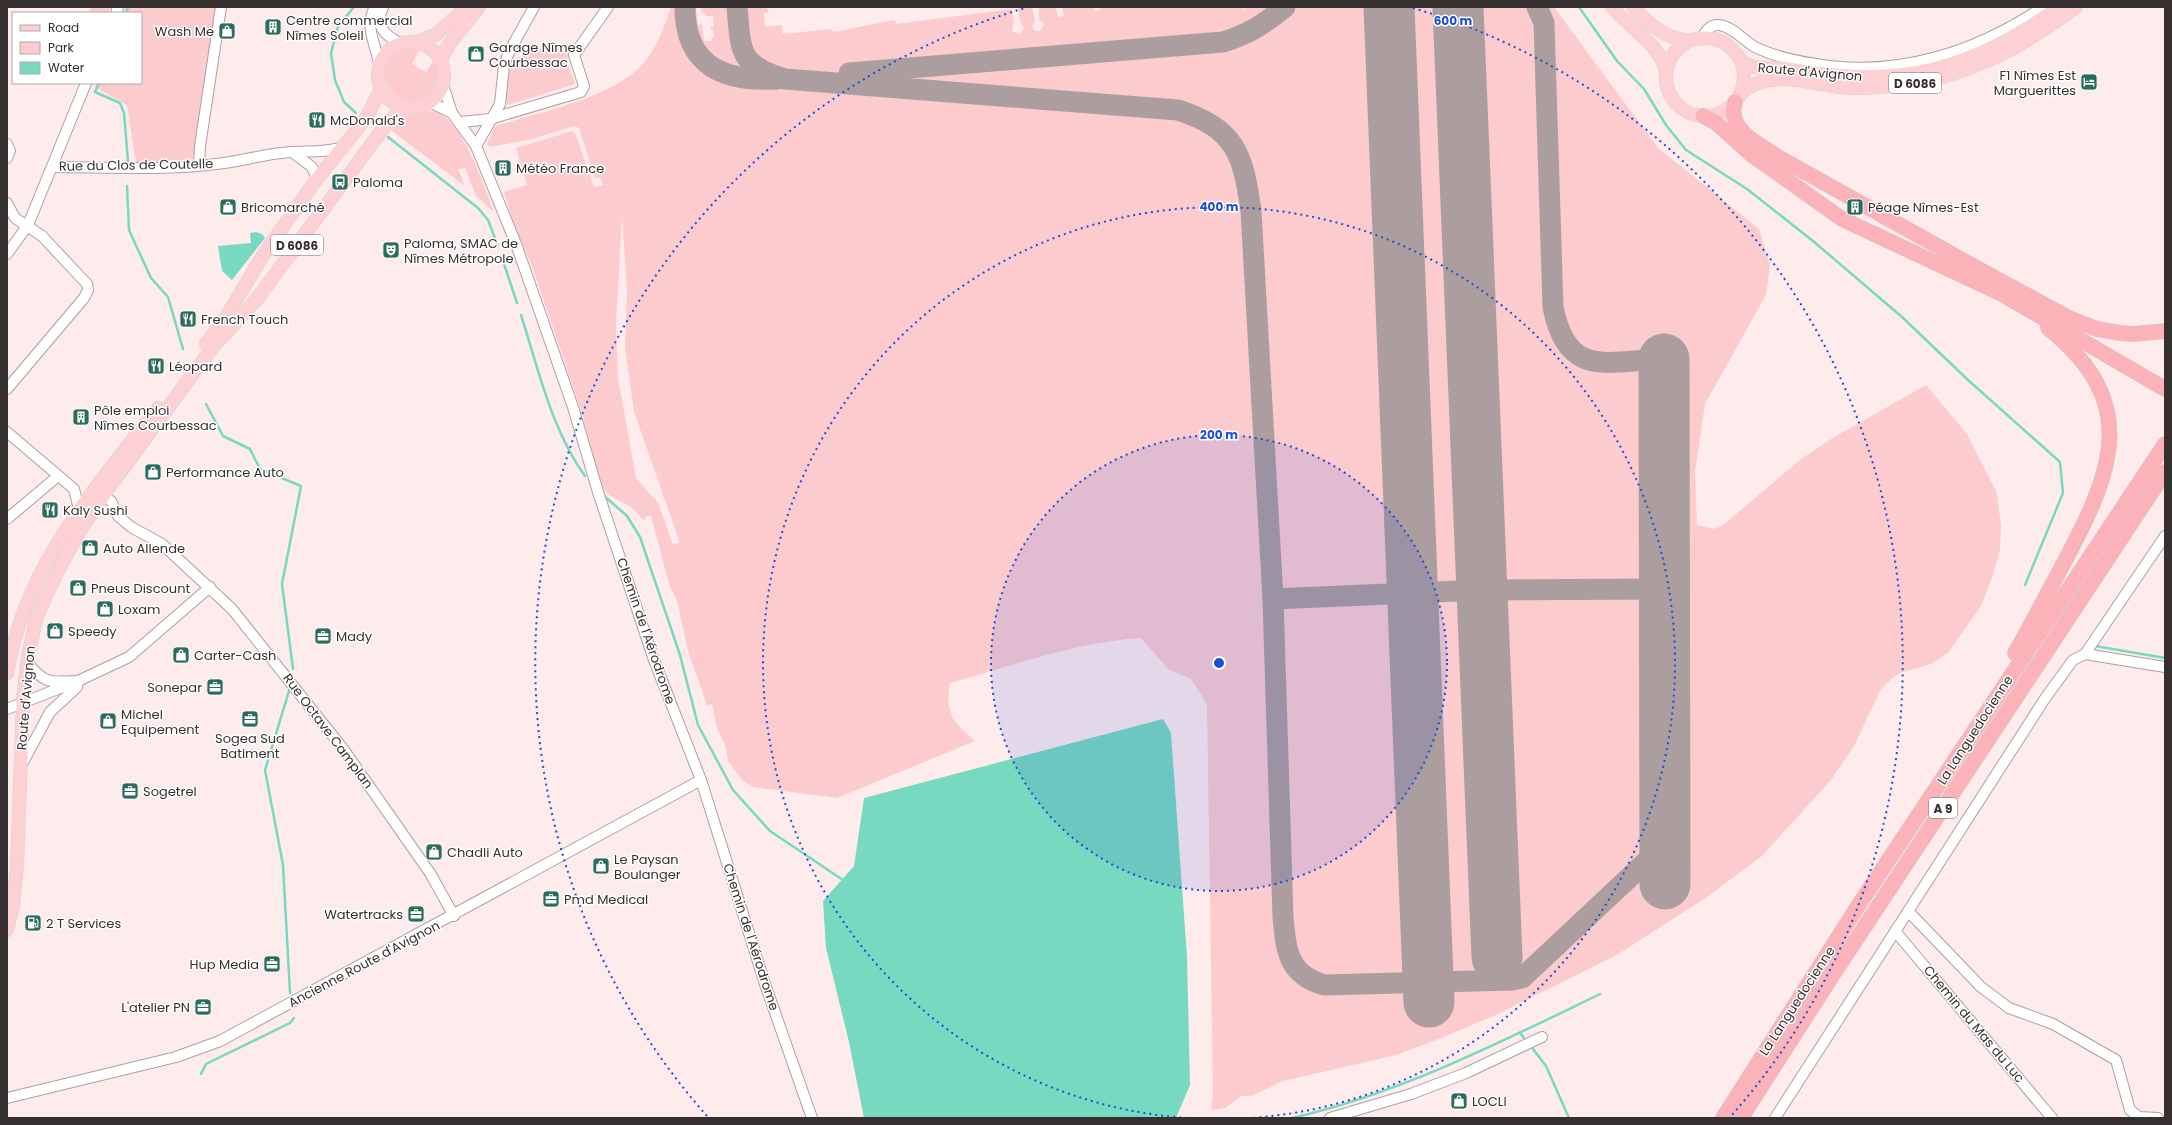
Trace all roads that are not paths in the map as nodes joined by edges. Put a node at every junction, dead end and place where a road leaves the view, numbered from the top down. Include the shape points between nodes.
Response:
1 (221, 7) edge
2 (375, 7) edge
3 (383, 7) edge
4 (466, 7) edge
5 (480, 7) edge
6 (534, 7) edge
7 (608, 7) edge
8 (1612, 7) edge
9 (1633, 7) edge
10 (2043, 7) edge
11 (2059, 7) edge
12 (2076, 7) edge
13 (1696, 40) junction
14 (418, 42) junction
15 (400, 43) junction
16 (441, 59) junction
17 (1740, 60) junction
18 (380, 64) junction
19 (1666, 70) junction
20 (86, 84) edge
21 (443, 85) junction
22 (381, 89) junction
23 (1737, 98) junction
24 (430, 102) junction
25 (404, 107) junction
26 (452, 113) junction
27 (1703, 116) junction
28 (490, 119) junction
29 (460, 122) junction
30 (7, 144) edge
31 (476, 146) junction
32 (343, 147) junction
33 (292, 152) junction
34 (7, 158) edge
35 (199, 165) junction
36 (52, 167) junction
37 (317, 179) junction
38 (7, 203) edge
39 (11, 220) edge
40 (28, 225) junction
41 (7, 254) edge
42 (1970, 272) junction
43 (2165, 331) edge
44 (2161, 384) edge
45 (7, 389) edge
46 (7, 433) edge
47 (2165, 444) edge
48 (2165, 472) edge
49 (58, 476) junction
50 (111, 501) dead end
51 (79, 509) junction
52 (7, 519) edge
53 (2165, 536) edge
54 (210, 587) junction
55 (2085, 654) junction
56 (27, 662) junction
57 (2165, 667) edge
58 (7, 673) edge
59 (78, 681) junction
60 (1997, 697) junction
61 (23, 703) junction
62 (7, 709) edge
63 (21, 766) junction
64 (701, 780) junction
65 (1908, 911) junction
66 (454, 916) junction
67 (7, 930) edge
68 (1895, 931) junction
69 (1542, 1037) dead end
70 (7, 1098) edge
71 (812, 1118) edge
72 (1330, 1118) edge
73 (1723, 1118) edge
74 (1741, 1118) edge
75 (1775, 1118) edge
76 (2052, 1118) edge
77 (2158, 1118) edge

1 - 35 street
2 - 18 street via 370,26
3 - 15 street via 380,26 387,36
4 - 14 main road via 437,34
5 - 16 main road
6 - 28 street via 510,50 503,70 500,104
7 - 28 street via 574,55 584,86 581,92
8 - 19 main road via 1652,45
9 - 13 main road via 1668,36 1682,41
10 - 13 street via 1995,36 1968,47 1922,60 1872,68 1834,67 1781,56 1755,47 1719,25 1709,28
11 - 17 main road, Route d'Avignon / D 6086 via 1995,47 1955,63 1913,73 1870,78 1840,77 1752,67
12 - 23 main road, Route d'Avignon / D 6086 via 2013,50 1942,77 1897,86 1860,88 1774,79 1754,83
13 - 17 main road via 1714,39 1724,43
13 - 19 main road via 1675,52
14 - 15 main road
14 - 16 main road via 435,51
15 - 18 main road via 387,51
16 - 21 main road
17 - 23 main road via 1744,77
18 - 22 main road via 378,77
19 - 27 main road via 1668,92 1674,101 1687,112
20 - 36 street
21 - 24 main road
21 - 26 street, Chemin de l'Aérodrome
22 - 25 main road via 392,101
22 - 32 main road, Route d'Avignon / D 6086 via 366,118
23 - 27 main road via 1724,111
23 - 42 highway via 1733,115 1735,123 1760,144
24 - 25 main road via 417,107
24 - 26 street, Chemin de l'Aérodrome
25 - 56 main road, Route d'Avignon / D 6086 via 382,130 257,299 212,348 104,495 65,557 46,596 36,619
26 - 29 street, Chemin de l'Aérodrome
27 - 42 highway via 1715,122 1752,155 1842,219
28 - 29 street
28 - 31 street
29 - 31 street, Chemin de l'Aérodrome
30 - 34 street via 10,151
31 - 64 street, Chemin de l'Aérodrome via 536,300 654,660
32 - 33 street, Rue du Clos de Coutelle via 324,152
32 - 37 main road, Route d'Avignon / D 6086
33 - 35 street, Rue du Clos de Coutelle
33 - 37 street via 312,167
35 - 36 street, Rue du Clos de Coutelle via 138,168
36 - 40 street
37 - 51 main road, Route d'Avignon / D 6086 via 265,252 218,328
38 - 39 street
39 - 40 street
40 - 41 street
40 - 45 street via 82,278 88,290
42 - 43 highway via 2097,329 2133,334
42 - 44 highway
42 - 60 highway via 2059,337 2082,359 2100,390 2110,431 2106,466 2093,506 2005,671
46 - 49 street
47 - 60 highway, La Languedocienne / A 9
48 - 74 highway, La Languedocienne / A 9 via 1827,982
49 - 51 street via 74,489
49 - 52 street
50 - 54 street, Rue Octave Camplan via 118,516 131,527 162,544
51 - 58 main road, Route d'Avignon / D 6086 via 46,563 27,604
53 - 55 street
54 - 59 street via 129,657
54 - 66 street, Rue Octave Camplan via 242,620 344,750 430,873
55 - 57 street
55 - 65 street via 2073,660 2058,679
56 - 59 street via 35,672 50,682
56 - 61 main road, Route d'Avignon / D 6086
59 - 61 street
59 - 63 street via 77,687 43,722
60 - 73 highway, La Languedocienne / A 9 via 1826,955
61 - 62 street
61 - 63 main road, Route d'Avignon / D 6086
63 - 67 main road, Route d'Avignon / D 6086 via 17,865 13,905
64 - 66 street, Ancienne Route d'Avignon
64 - 71 street, Chemin de l'Aérodrome via 765,984
65 - 68 street
65 - 77 street via 1981,987 2009,1008 2053,1024 2116,1060 2130,1110 2139,1117
66 - 70 street, Ancienne Route d'Avignon via 220,1041 176,1057
68 - 75 street
68 - 76 street, Chemin du Mas du Luc
69 - 72 street via 1466,1073 1412,1094

